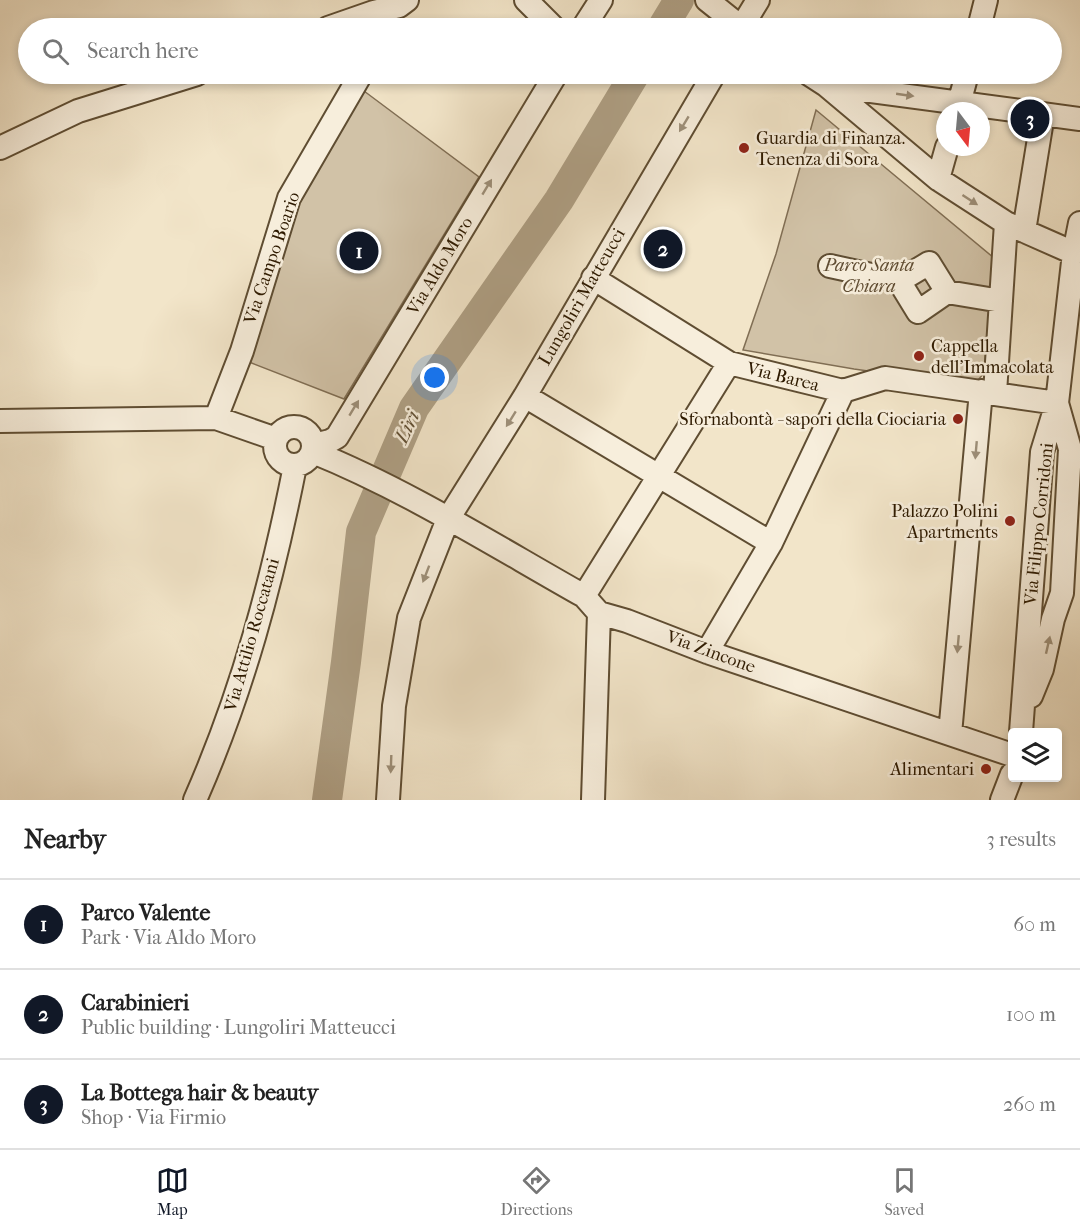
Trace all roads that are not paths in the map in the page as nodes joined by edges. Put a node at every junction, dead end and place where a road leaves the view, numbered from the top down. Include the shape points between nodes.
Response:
1 (526, 0) edge
2 (601, 0) edge
3 (707, 0) edge
4 (758, 0) edge
5 (987, 0) edge
6 (403, 3) edge
7 (357, 18) edge
8 (393, 18) edge
9 (544, 18) edge
10 (589, 18) edge
11 (729, 18) edge
12 (744, 18) edge
13 (982, 18) edge
14 (165, 84) edge
15 (355, 84) edge
16 (550, 84) edge
17 (708, 84) edge
18 (823, 84) edge
19 (842, 84) edge
20 (965, 84) edge
21 (936, 102) edge
22 (960, 102) edge
23 (990, 110) edge
24 (1043, 114) junction
25 (1080, 119) edge
26 (0, 148) edge
27 (944, 156) edge
28 (938, 179) junction
29 (1015, 227) junction
30 (1078, 242) edge
31 (830, 266) dead end
32 (593, 278) junction
33 (899, 281) junction
34 (947, 292) junction
35 (1075, 298) edge
36 (1001, 301) junction
37 (729, 363) junction
38 (1074, 370) edge
39 (843, 391) junction
40 (988, 392) junction
41 (525, 396) junction
42 (1057, 403) junction
43 (216, 418) junction
44 (0, 421) edge
45 (276, 439) junction
46 (307, 454) junction
47 (660, 476) junction
48 (439, 514) junction
49 (771, 543) junction
50 (584, 596) junction
51 (1071, 596) edge
52 (599, 613) junction
53 (707, 652) junction
54 (1022, 726) edge
55 (950, 734) junction
56 (1008, 754) edge
57 (1009, 782) edge
58 (195, 800) edge
59 (388, 800) edge
60 (593, 800) edge
61 (1002, 800) edge

1 - 9 street
2 - 10 street
3 - 11 street
4 - 12 street
5 - 13 street
6 - 7 street
6 - 8 street
14 - 26 street via 78,111
15 - 43 street, Via Campo Boario via 289,198 242,351
46 -> 16 street, Via Aldo Moro via 337,437
17 -> 32 street, Lungoliri Matteucci
18 - 28 street
19 -> 21 street
20 - 22 street
23 - 24 street
24 - 25 street
24 - 29 street
27 - 28 street
28 -> 29 street
29 - 30 street
29 - 36 street
30 - 35 street
31 - 33 street
32 - 37 street, Via Barea
32 - 41 street, Lungoliri Matteucci
33 - 34 street via 929,263
33 - 34 street via 918,312
34 - 36 street
35 - 38 street
36 - 40 street
37 - 39 street, Via Barea
37 - 47 street
38 - 42 street
39 - 40 street, Via Barea via 885,378
39 - 49 street
40 - 42 street, Via Barea
40 -> 55 street
41 - 47 street
41 -> 48 street, Lungoliri Matteucci
42 - 51 street, Via Filippo Corridoni via 1070,449
42 - 54 street, Via Filippo Corridoni via 1042,452
43 - 44 street
43 - 45 street
45 - 46 street via 278,457 288,465
45 - 46 street via 285,429 298,427 309,434
46 - 48 street via 353,469
46 - 58 street, Via Attilio Roccatani via 238,691
47 - 49 street
47 - 50 street
48 - 50 street
48 -> 59 street, Lungoliri Matteucci via 409,618 394,706
49 - 53 street
50 - 52 street
54 -> 51 street, Via Filippo Corridoni via 1042,669 1053,619
52 - 53 street, Via Zincone
52 - 60 street
53 - 55 street, Via Zincone
55 - 56 street, Via Zincone
57 - 61 street

